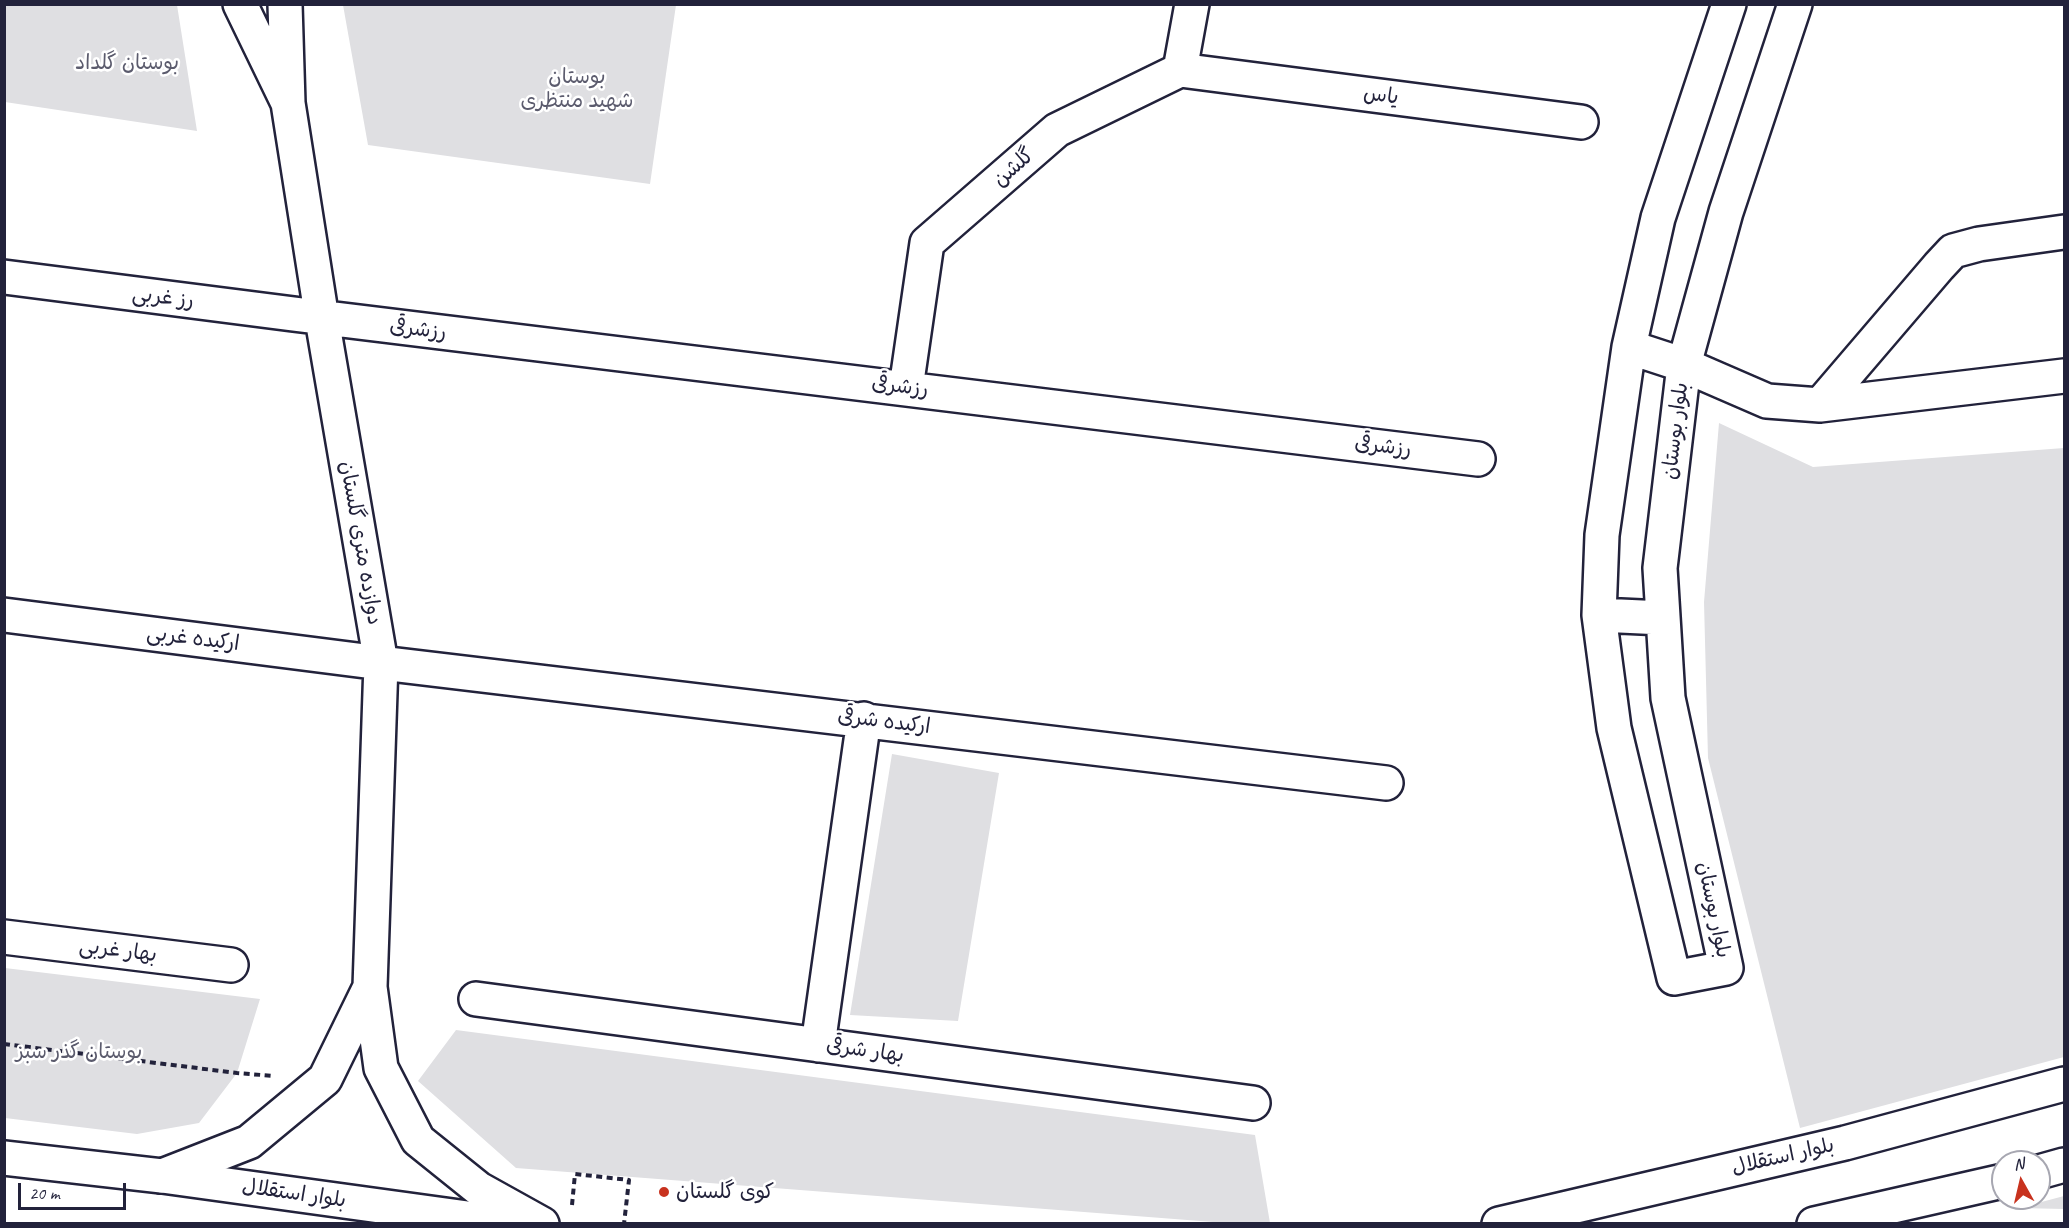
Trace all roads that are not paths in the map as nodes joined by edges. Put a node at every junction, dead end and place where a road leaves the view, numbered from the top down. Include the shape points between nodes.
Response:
1 (240, 4) edge
2 (285, 4) edge
3 (1192, 4) edge
4 (1729, 4) edge
5 (1795, 4) edge
6 (1180, 70) junction
7 (288, 103) junction
8 (1581, 122) dead end
9 (2064, 232) edge
10 (4, 277) edge
11 (322, 318) junction
12 (1629, 347) junction
13 (1684, 365) junction
14 (2064, 376) edge
15 (906, 388) junction
16 (1821, 405) junction
17 (1479, 459) dead end
18 (4, 615) edge
19 (1599, 615) junction
20 (1663, 618) junction
21 (381, 663) junction
22 (864, 719) junction
23 (1386, 783) dead end
24 (4, 938) edge
25 (231, 966) dead end
26 (370, 987) junction
27 (476, 999) dead end
28 (818, 1045) junction
29 (2064, 1084) edge
30 (1253, 1102) dead end
31 (4, 1158) edge
32 (162, 1176) junction
33 (1991, 1184) edge
34 (556, 1219) edge
35 (511, 1224) edge
36 (1499, 1224) edge
37 (1814, 1224) edge

1 - 7 street
2 - 7 street
3 - 6 street
4 - 12 street, بلوار بوستان via 1658,218
5 - 13 street, بلوار بوستان via 1726,212
6 - 8 street, یاس
6 - 15 street, گلشن via 1057,130 927,243
7 - 11 street, دوازده متری گلستان
9 - 16 street via 1953,251
10 - 11 street, رز غربی
11 - 15 street, رزشرقی
11 - 21 street, دوازده متری گلستان
12 - 13 street
12 - 19 street, بلوار بوستان via 1602,535
13 - 16 street via 1767,401
13 - 20 street, بلوار بوستان via 1660,568
14 - 16 street
15 - 17 street, رزشرقی
18 - 21 street, ارکیده غربی
19 - 20 street
19 - 20 street, بلوار بوستان via 1614,728 1674,978 1726,968 1668,698
21 - 22 street, ارکیده شرقی
21 - 26 street, دوازده متری گلستان
22 - 23 street, ارکیده شرقی
22 - 28 street
24 - 25 street, بهار غربی
26 - 32 street via 325,1079 249,1142
26 - 34 street via 381,1068 418,1140 479,1190
27 - 28 street, بهار شرقی
28 - 30 street, بهار شرقی
29 - 36 street, بلوار استقلال via 1845,1143
31 - 32 street, بلوار استقلال
32 - 35 street, بلوار استقلال
33 - 37 street

